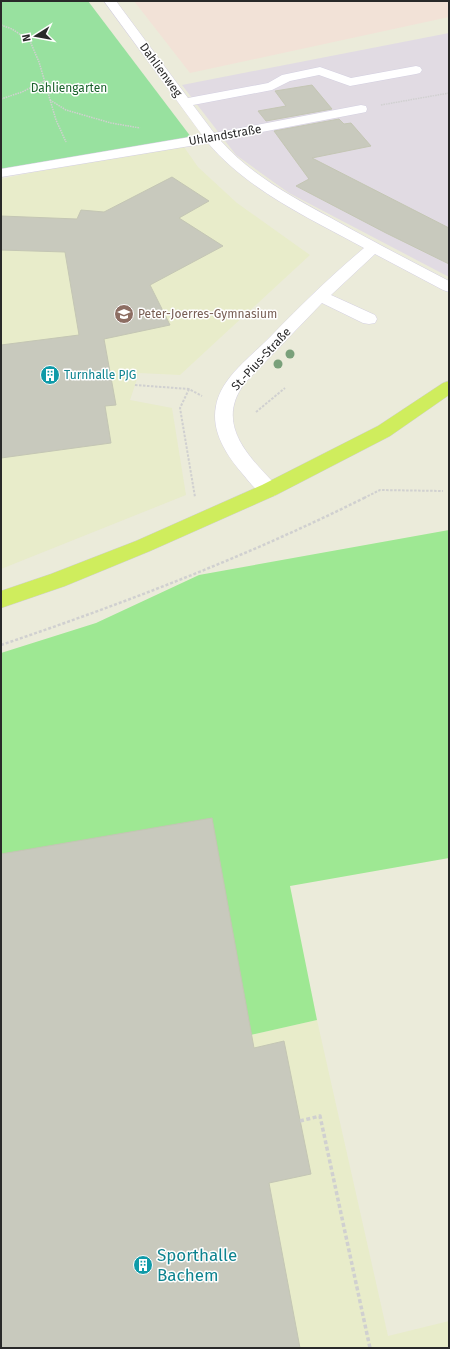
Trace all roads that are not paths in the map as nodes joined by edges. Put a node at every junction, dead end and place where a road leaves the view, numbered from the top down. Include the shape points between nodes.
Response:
1 (112, 1) edge
2 (416, 70) dead end
3 (350, 82) junction
4 (186, 103) junction
5 (211, 138) junction
6 (1, 173) edge
7 (374, 247) junction
8 (449, 287) edge
9 (320, 296) junction
10 (369, 319) dead end
11 (449, 387) edge
12 (269, 490) junction
13 (1, 600) edge

1 - 4 street, Dahlienweg
2 - 3 street
3 - 4 street via 320,71 286,78 272,86
3 - 5 street, Uhlandstraße via 365,113
4 - 5 street, Dahlienweg
5 - 6 street, Uhlandstraße
5 - 7 street via 241,170 271,191
7 - 8 street
7 - 9 street, St.-Pius-Straße
9 - 10 street
9 - 12 street, St.-Pius-Straße via 241,377 228,394 224,411 225,428 231,444 238,456
11 - 12 main road via 384,431
12 - 13 main road via 143,546

